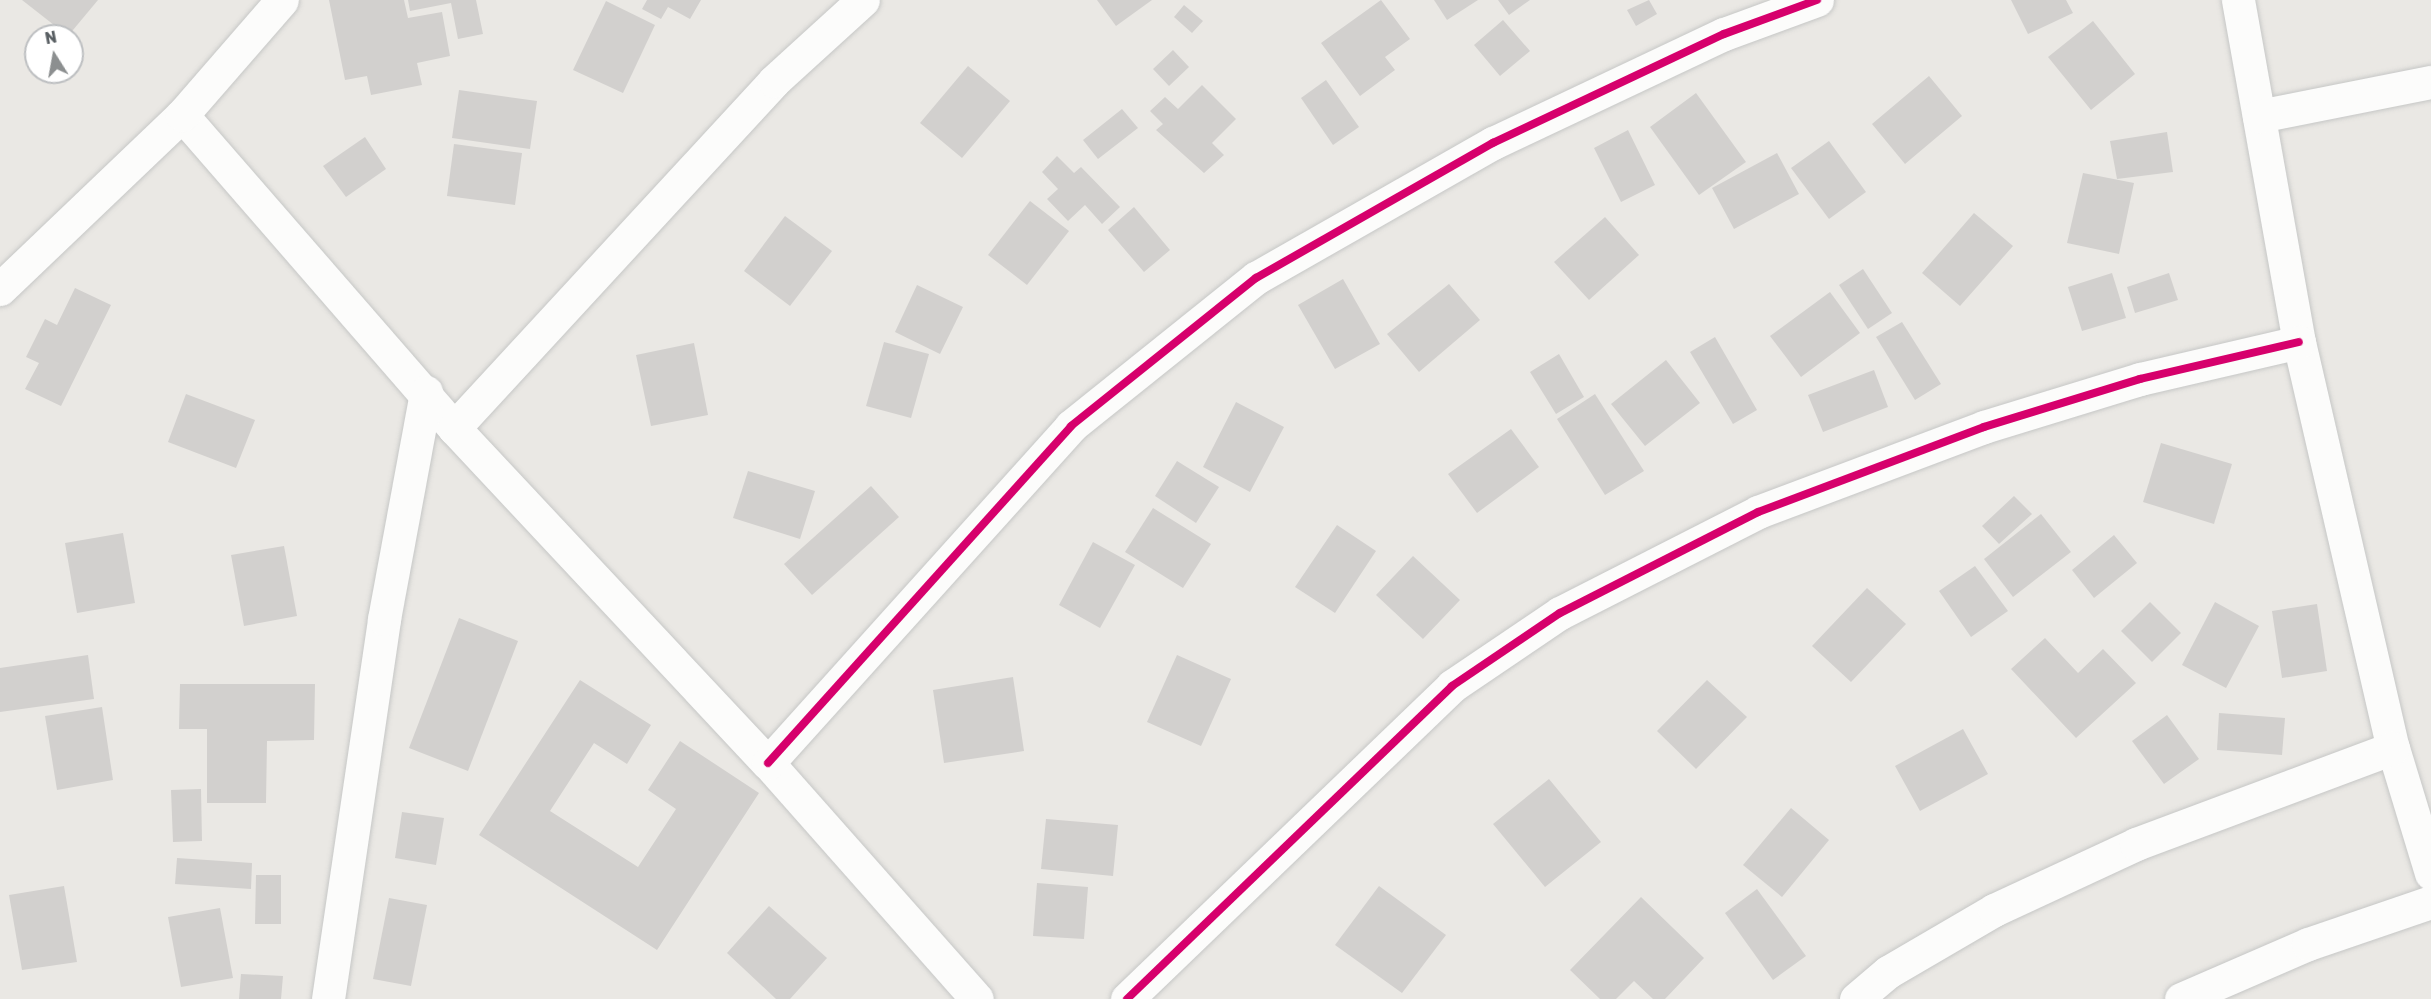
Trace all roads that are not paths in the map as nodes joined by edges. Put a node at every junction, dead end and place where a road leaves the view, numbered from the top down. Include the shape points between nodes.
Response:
1 (282, 0) edge
2 (863, 0) edge
3 (1817, 0) edge
4 (2238, 0) edge
5 (2431, 82) edge
6 (182, 115) junction
7 (2259, 116) junction
8 (0, 289) edge
9 (2299, 342) junction
10 (426, 392) junction
11 (454, 428) junction
12 (2393, 748) junction
13 (768, 763) junction
14 (2431, 873) edge
15 (2431, 902) edge
16 (328, 999) edge
17 (977, 999) edge
18 (1127, 999) edge
19 (1856, 999) edge
20 (2181, 999) edge

1 - 6 street
2 - 11 street via 774,81
3 - 13 street via 1724,33 1492,143 1256,278 1071,426
4 - 7 street
5 - 7 street
6 - 8 street
6 - 10 street
7 - 9 street
9 - 12 street
9 - 18 street via 2140,379 1984,428 1758,512 1560,613 1452,686
10 - 11 street
10 - 16 street via 384,619
11 - 13 street
12 - 14 street
12 - 19 street via 2136,844 2044,887 1887,972
13 - 17 street
15 - 20 street via 2308,944

